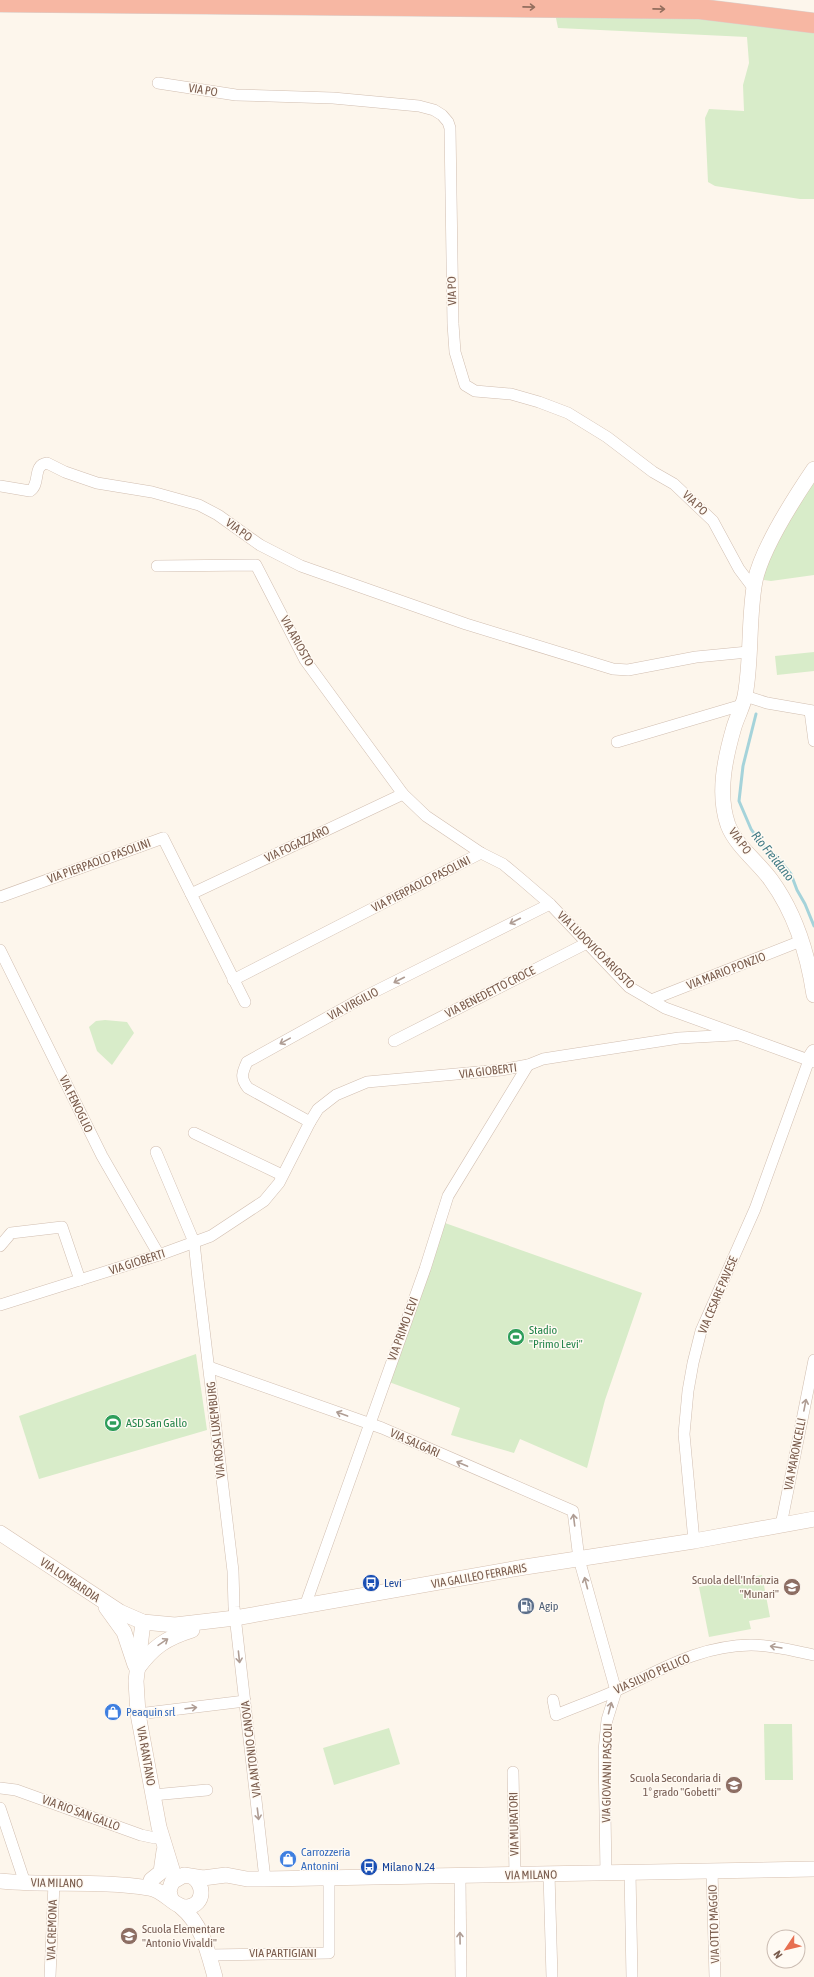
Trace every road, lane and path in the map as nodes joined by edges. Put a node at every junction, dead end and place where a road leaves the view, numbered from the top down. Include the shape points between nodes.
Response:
1 (737, 0) edge
2 (0, 2) edge
3 (814, 10) edge
4 (814, 23) edge
5 (158, 83) dead end
6 (814, 469) edge
7 (0, 486) edge
8 (157, 566) dead end
9 (754, 589) junction
10 (748, 652) junction
11 (744, 700) junction
12 (812, 711) edge
13 (814, 741) edge
14 (617, 742) dead end
15 (403, 794) junction
16 (481, 853) junction
17 (191, 894) junction
18 (0, 897) edge
19 (550, 904) junction
20 (801, 941) junction
21 (586, 943) junction
22 (0, 950) edge
23 (811, 962) edge
24 (233, 980) junction
25 (814, 995) edge
26 (651, 1000) junction
27 (245, 1002) dead end
28 (738, 1035) junction
29 (394, 1041) dead end
30 (812, 1058) edge
31 (528, 1065) junction
32 (310, 1122) junction
33 (194, 1133) dead end
34 (156, 1152) dead end
35 (282, 1175) junction
36 (194, 1242) junction
37 (0, 1246) edge
38 (159, 1255) junction
39 (80, 1280) junction
40 (0, 1305) edge
41 (814, 1360) edge
42 (209, 1367) junction
43 (370, 1424) junction
44 (814, 1520) edge
45 (781, 1525) junction
46 (0, 1532) edge
47 (694, 1541) junction
48 (579, 1559) junction
49 (101, 1601) junction
50 (305, 1606) junction
51 (228, 1619) junction
52 (143, 1622) junction
53 (814, 1655) edge
54 (136, 1670) junction
55 (616, 1691) junction
56 (553, 1700) dead end
57 (245, 1701) junction
58 (138, 1714) junction
59 (513, 1772) dead end
60 (0, 1788) edge
61 (207, 1790) dead end
62 (153, 1795) junction
63 (0, 1808) edge
64 (164, 1839) junction
65 (814, 1869) edge
66 (712, 1871) junction
67 (630, 1872) junction
68 (606, 1873) junction
69 (549, 1874) junction
70 (515, 1875) junction
71 (329, 1877) junction
72 (460, 1877) junction
73 (182, 1878) junction
74 (247, 1879) junction
75 (265, 1879) junction
76 (151, 1880) junction
77 (0, 1881) edge
78 (25, 1883) junction
79 (54, 1883) junction
80 (114, 1884) junction
81 (199, 1899) junction
82 (176, 1902) junction
83 (208, 1952) junction
84 (50, 1977) edge
85 (215, 1977) edge
86 (461, 1977) edge
87 (552, 1977) edge
88 (632, 1977) edge
89 (715, 1977) edge

1 - 3 highway
2 -> 4 highway via 700,9
5 - 9 street, VIA PO via 236,95 333,98 419,106 442,115 450,128 455,352 465,385 476,391 511,394 568,413 674,484 713,521 739,569
6 - 9 street, VIA PO via 764,556
7 - 10 street, VIA PO via 30,491 35,485 40,466 47,463 97,483 186,500 218,515 260,545 302,566 466,624 612,669 628,670 696,657
8 - 15 street, VIA ARIOSTO via 256,565 305,660
9 - 10 street, VIA PO
10 - 11 street, VIA PO
11 - 12 street
11 - 14 street
11 - 20 street, VIA PO via 725,767 722,788 724,809 729,827 780,894
12 - 13 street
15 - 16 street, VIA LUDOVICO ARIOSTO via 426,816
15 - 17 street, VIA FOGAZZARO
16 - 19 street, VIA LUDOVICO ARIOSTO via 503,864
16 - 24 street, VIA PIERPAOLO PASOLINI
17 - 18 street, VIA PIERPAOLO PASOLINI via 163,838
17 - 24 street, VIA PIERPAOLO PASOLINI
19 - 21 street, VIA LUDOVICO ARIOSTO
19 -> 32 street, VIA VIRGILIO via 366,996 247,1062 242,1081 248,1088
20 - 23 street, VIA PO
20 - 26 street, VIA MARIO PONZIO
21 - 26 street, VIA LUDOVICO ARIOSTO via 629,987
21 - 29 street, VIA BENEDETTO CROCE
22 - 38 street, VIA FENOGLIO via 102,1156
23 - 25 street, VIA PO
24 - 27 street, VIA PIERPAOLO PASOLINI
26 - 28 street, VIA LUDOVICO ARIOSTO via 665,1008
28 - 30 street, VIA LUDOVICO ARIOSTO
28 - 31 street, VIA GIOBERTI via 679,1038 549,1058
30 - 47 street, VIA CESARE PAVESE via 755,1209 702,1331 693,1363 684,1434
31 - 32 street, VIA GIOBERTI via 470,1074 367,1082 336,1095 318,1109
31 - 43 street, VIA PRIMO LEVI via 448,1196
32 - 35 street, VIA GIOBERTI
33 - 35 street
34 - 36 street
35 - 36 street, VIA GIOBERTI via 279,1183 264,1201 211,1236
36 - 38 street, VIA GIOBERTI
36 - 42 street, VIA ROSA LUXEMBURG
37 - 39 street via 11,1233 62,1227
38 - 39 street, VIA GIOBERTI
39 - 40 street, VIA GIOBERTI
45 -> 41 street, VIA MARONCELLI
43 -> 42 street, VIA SALGARI
42 - 51 street, VIA ROSA LUXEMBURG via 233,1571
48 -> 43 street, VIA SALGARI via 573,1511
43 - 50 street, VIA PRIMO LEVI
44 - 45 street, VIA GALILEO FERRARIS
45 - 47 street, VIA GALILEO FERRARIS
46 - 49 street, VIA LOMBARDIA
47 - 48 street, VIA GALILEO FERRARIS
48 - 50 street, VIA GALILEO FERRARIS
55 -> 48 street
49 - 52 street, VIA LOMBARDIA
49 - 54 street, VIA RANTANO via 124,1632
50 - 51 street, VIA GALILEO FERRARIS
51 - 52 street, VIA GALILEO FERRARIS via 181,1625
54 -> 51 street via 163,1641
51 -> 57 street, VIA ANTONIO CANOVA
52 - 54 street, VIA RANTANO
53 -> 55 street, VIA SILVIO PELLICO via 775,1647 727,1647 675,1661
54 - 58 street, VIA RANTANO
55 - 56 street, VIA SILVIO PELLICO via 556,1715
68 -> 55 street, VIA GIOVANNI PASCOLI via 604,1751 607,1720
58 -> 57 street
57 -> 75 street, VIA ANTONIO CANOVA
58 - 62 street, VIA RANTANO
59 - 70 street, VIA MURATORI
60 - 64 street, VIA RIO SAN GALLO via 16,1790 142,1835
61 - 62 street, VIA RANTANO
62 - 64 street, VIA RANTANO
63 - 78 street
64 - 73 street, VIA RANTANO
64 - 76 street via 161,1872
65 - 66 street, VIA MILANO
66 - 67 street, VIA MILANO
66 - 89 street, VIA OTTO MAGGIO
67 - 68 street, VIA MILANO
67 - 88 street
68 - 69 street, VIA MILANO
69 - 70 street, VIA MILANO
69 - 87 street
70 - 72 street, VIA MILANO
71 - 72 street, VIA MILANO
71 - 75 street, VIA MILANO
71 - 83 street, VIA PARTIGIANI via 329,1953
86 -> 72 street
73 - 74 street, VIA MILANO via 226,1875
73 - 76 street, VIA MILANO
73 - 81 street via 201,1887
73 - 82 street via 169,1890
74 - 75 street, VIA MILANO
74 - 81 street, VIA MILANO via 215,1887
76 - 80 street, VIA MILANO
77 - 78 street, VIA MILANO
78 - 79 street, VIA MILANO
79 - 80 street, VIA MILANO
79 - 84 street, VIA CREMONA
80 - 82 street, VIA MILANO via 154,1888
81 - 82 street, VIA MILANO via 191,1906
81 - 83 street via 208,1933
82 - 83 street via 195,1921
83 - 85 street

